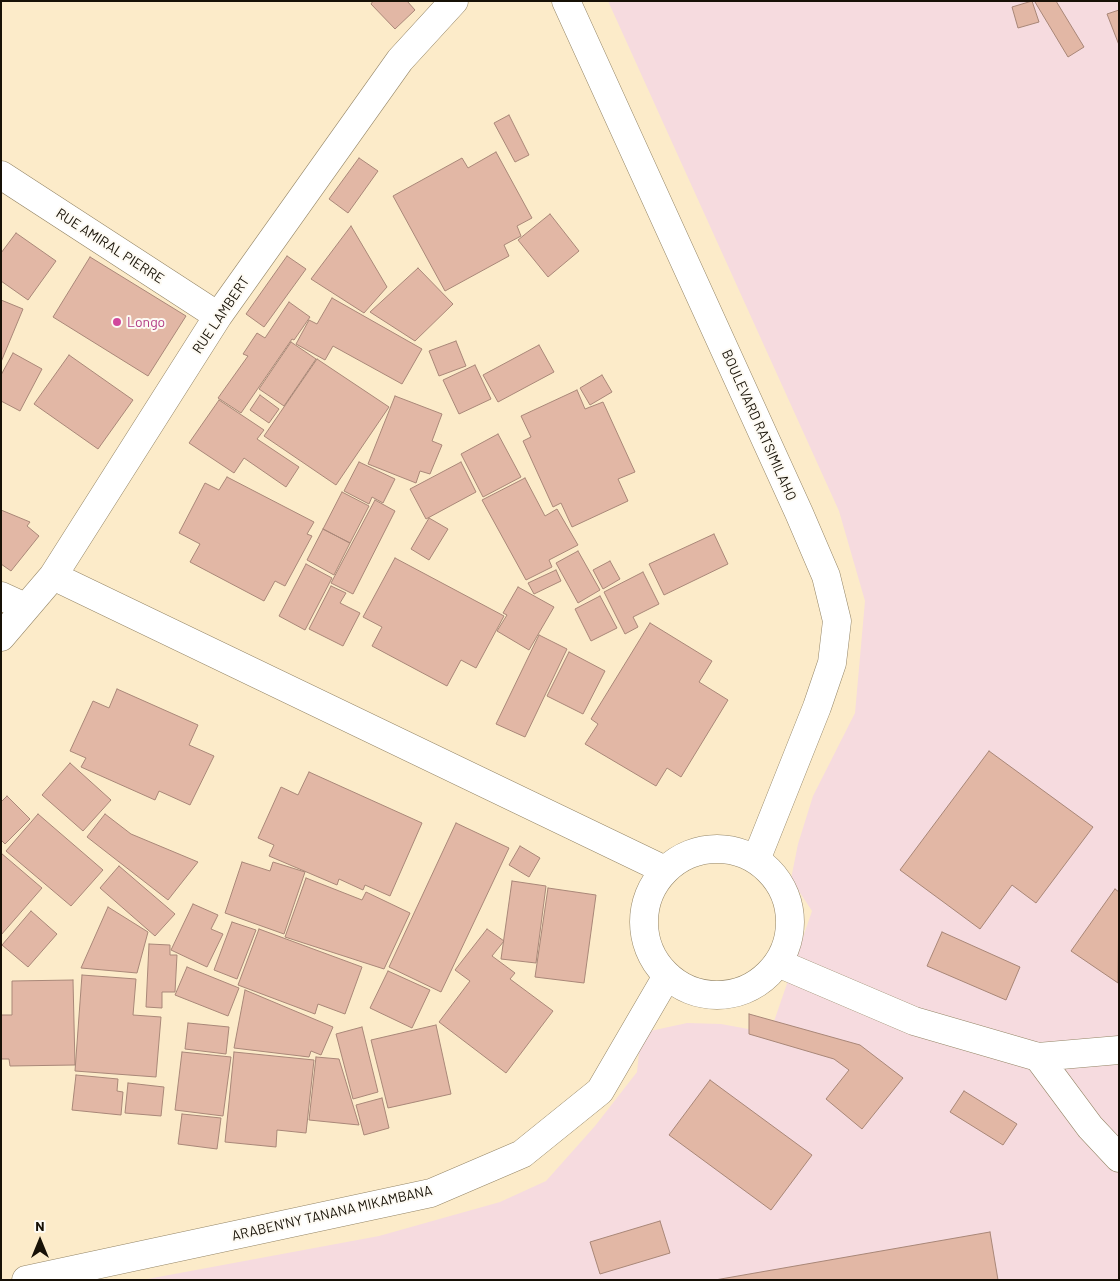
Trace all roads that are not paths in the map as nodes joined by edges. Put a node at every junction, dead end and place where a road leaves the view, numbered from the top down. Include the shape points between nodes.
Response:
1 (454, 1) edge
2 (566, 1) edge
3 (1, 175) edge
4 (218, 316) junction
5 (53, 576) junction
6 (13, 602) edge
7 (1, 637) edge
8 (756, 860) junction
9 (665, 870) junction
10 (778, 963) junction
11 (667, 976) junction
12 (1119, 1050) edge
13 (1038, 1057) junction
14 (1119, 1158) edge
15 (26, 1280) edge

1 - 4 main road, RUE LAMBERT via 400,60
2 - 8 main road, BOULEVARD RATSIMILAHO via 803,522 826,576 837,621 832,663
3 - 4 main road, RUE AMIRAL PIERRE
4 - 5 main road, RUE LAMBERT
5 - 6 main road, RUE LAMBERT
5 - 9 main road
6 - 7 main road, RUE LAMBERT
8 - 9 main road via 733,851 709,850 685,856
8 - 10 main road via 774,876 786,895 790,918 788,941
9 - 11 main road via 651,889 643,911 644,935 652,957
10 - 11 main road via 760,981 738,992 713,996 688,990
10 - 13 main road via 914,1021
11 - 15 main road, ARABEN'NY TANANA MIKAMBANA via 600,1090 522,1154 431,1193
12 - 13 main road
13 - 14 main road via 1090,1127

